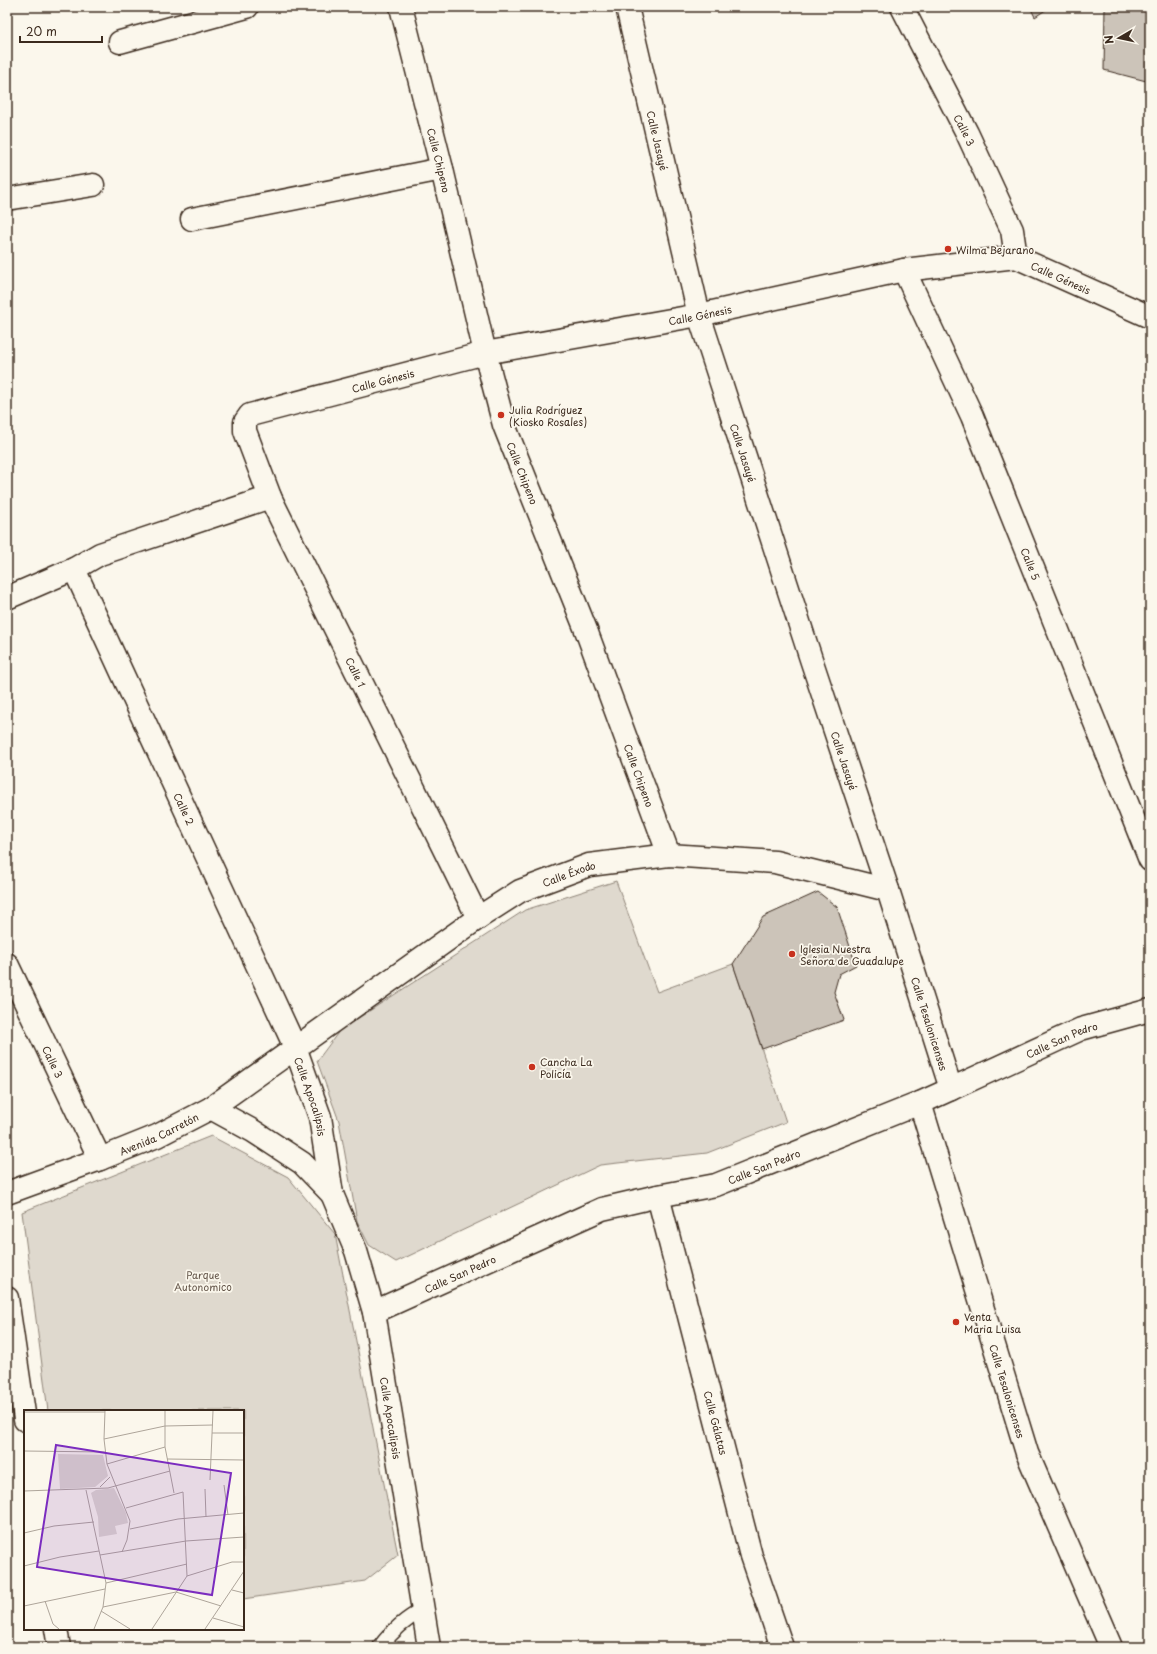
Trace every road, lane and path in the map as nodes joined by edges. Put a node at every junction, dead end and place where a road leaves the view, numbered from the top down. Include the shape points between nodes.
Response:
1 (247, 7) edge
2 (401, 7) edge
3 (627, 7) edge
4 (902, 7) edge
5 (120, 42) dead end
6 (442, 169) junction
7 (93, 185) dead end
8 (7, 199) edge
9 (192, 219) dead end
10 (1016, 257) junction
11 (904, 270) junction
12 (699, 315) junction
13 (1150, 317) edge
14 (485, 353) junction
15 (245, 422) joint
16 (270, 497) junction
17 (74, 569) junction
18 (7, 598) edge
19 (670, 855) junction
20 (1150, 860) edge
21 (888, 890) junction
22 (478, 918) junction
23 (7, 964) edge
24 (1150, 1010) edge
25 (295, 1047) junction
26 (951, 1089) junction
27 (920, 1103) junction
28 (211, 1108) junction
29 (100, 1159) junction
30 (7, 1193) edge
31 (332, 1194) junction
32 (658, 1196) junction
33 (7, 1298) edge
34 (374, 1312) junction
35 (24, 1413) edge
36 (422, 1610) junction
37 (56, 1630) edge
38 (59, 1647) edge
39 (380, 1647) edge
40 (429, 1647) edge
41 (782, 1647) edge
42 (1111, 1647) edge

1 - 5 street
2 - 6 street, Calle Chipeno
3 - 12 street, Calle Jasayé
4 - 10 street, Calle 3 via 967,133 1012,230
6 - 9 street
6 - 14 street, Calle Chipeno
7 - 8 street
10 - 11 street, Calle Génesis
10 - 13 street, Calle Génesis
11 - 12 street, Calle Génesis
11 - 20 street, Calle 5 via 972,416
12 - 14 street, Calle Génesis
12 - 21 street, Calle Jasayé
14 - 15 street, Calle Génesis via 250,415
14 - 19 street, Calle Chipeno via 504,425 586,630
15 - 16 street, Calle 1 via 245,432
16 - 17 street via 100,554
16 - 22 street, Calle 1
17 - 18 street
17 - 25 street, Calle 2
19 - 21 street, Calle Éxodo via 775,862
19 - 22 street, Calle Éxodo via 589,865 520,891
21 - 26 street, Calle Tesalonicenses
22 - 25 street, Calle Éxodo
23 - 29 street, Calle 3
24 - 26 street, Calle San Pedro via 1081,1029
25 - 28 street, Avenida Carretón
25 - 31 street, Calle Apocalipsis via 320,1117
26 - 27 street, Calle San Pedro
27 - 32 street, Calle San Pedro via 716,1184
27 - 42 street, Calle Tesalonicenses via 1027,1453
28 - 29 street, Avenida Carretón via 157,1136
28 - 31 street, Calle Apocalipsis via 254,1131 302,1164
29 - 30 street, Avenida Carretón
31 - 34 street, Calle Apocalipsis via 356,1251
32 - 34 street, Calle San Pedro via 602,1209
32 - 41 street, Calle Gálatas via 751,1556
33 - 35 street
34 - 36 street, Calle Apocalipsis
36 - 39 lane via 408,1617
36 - 40 street, Calle Apocalipsis
37 - 38 street

